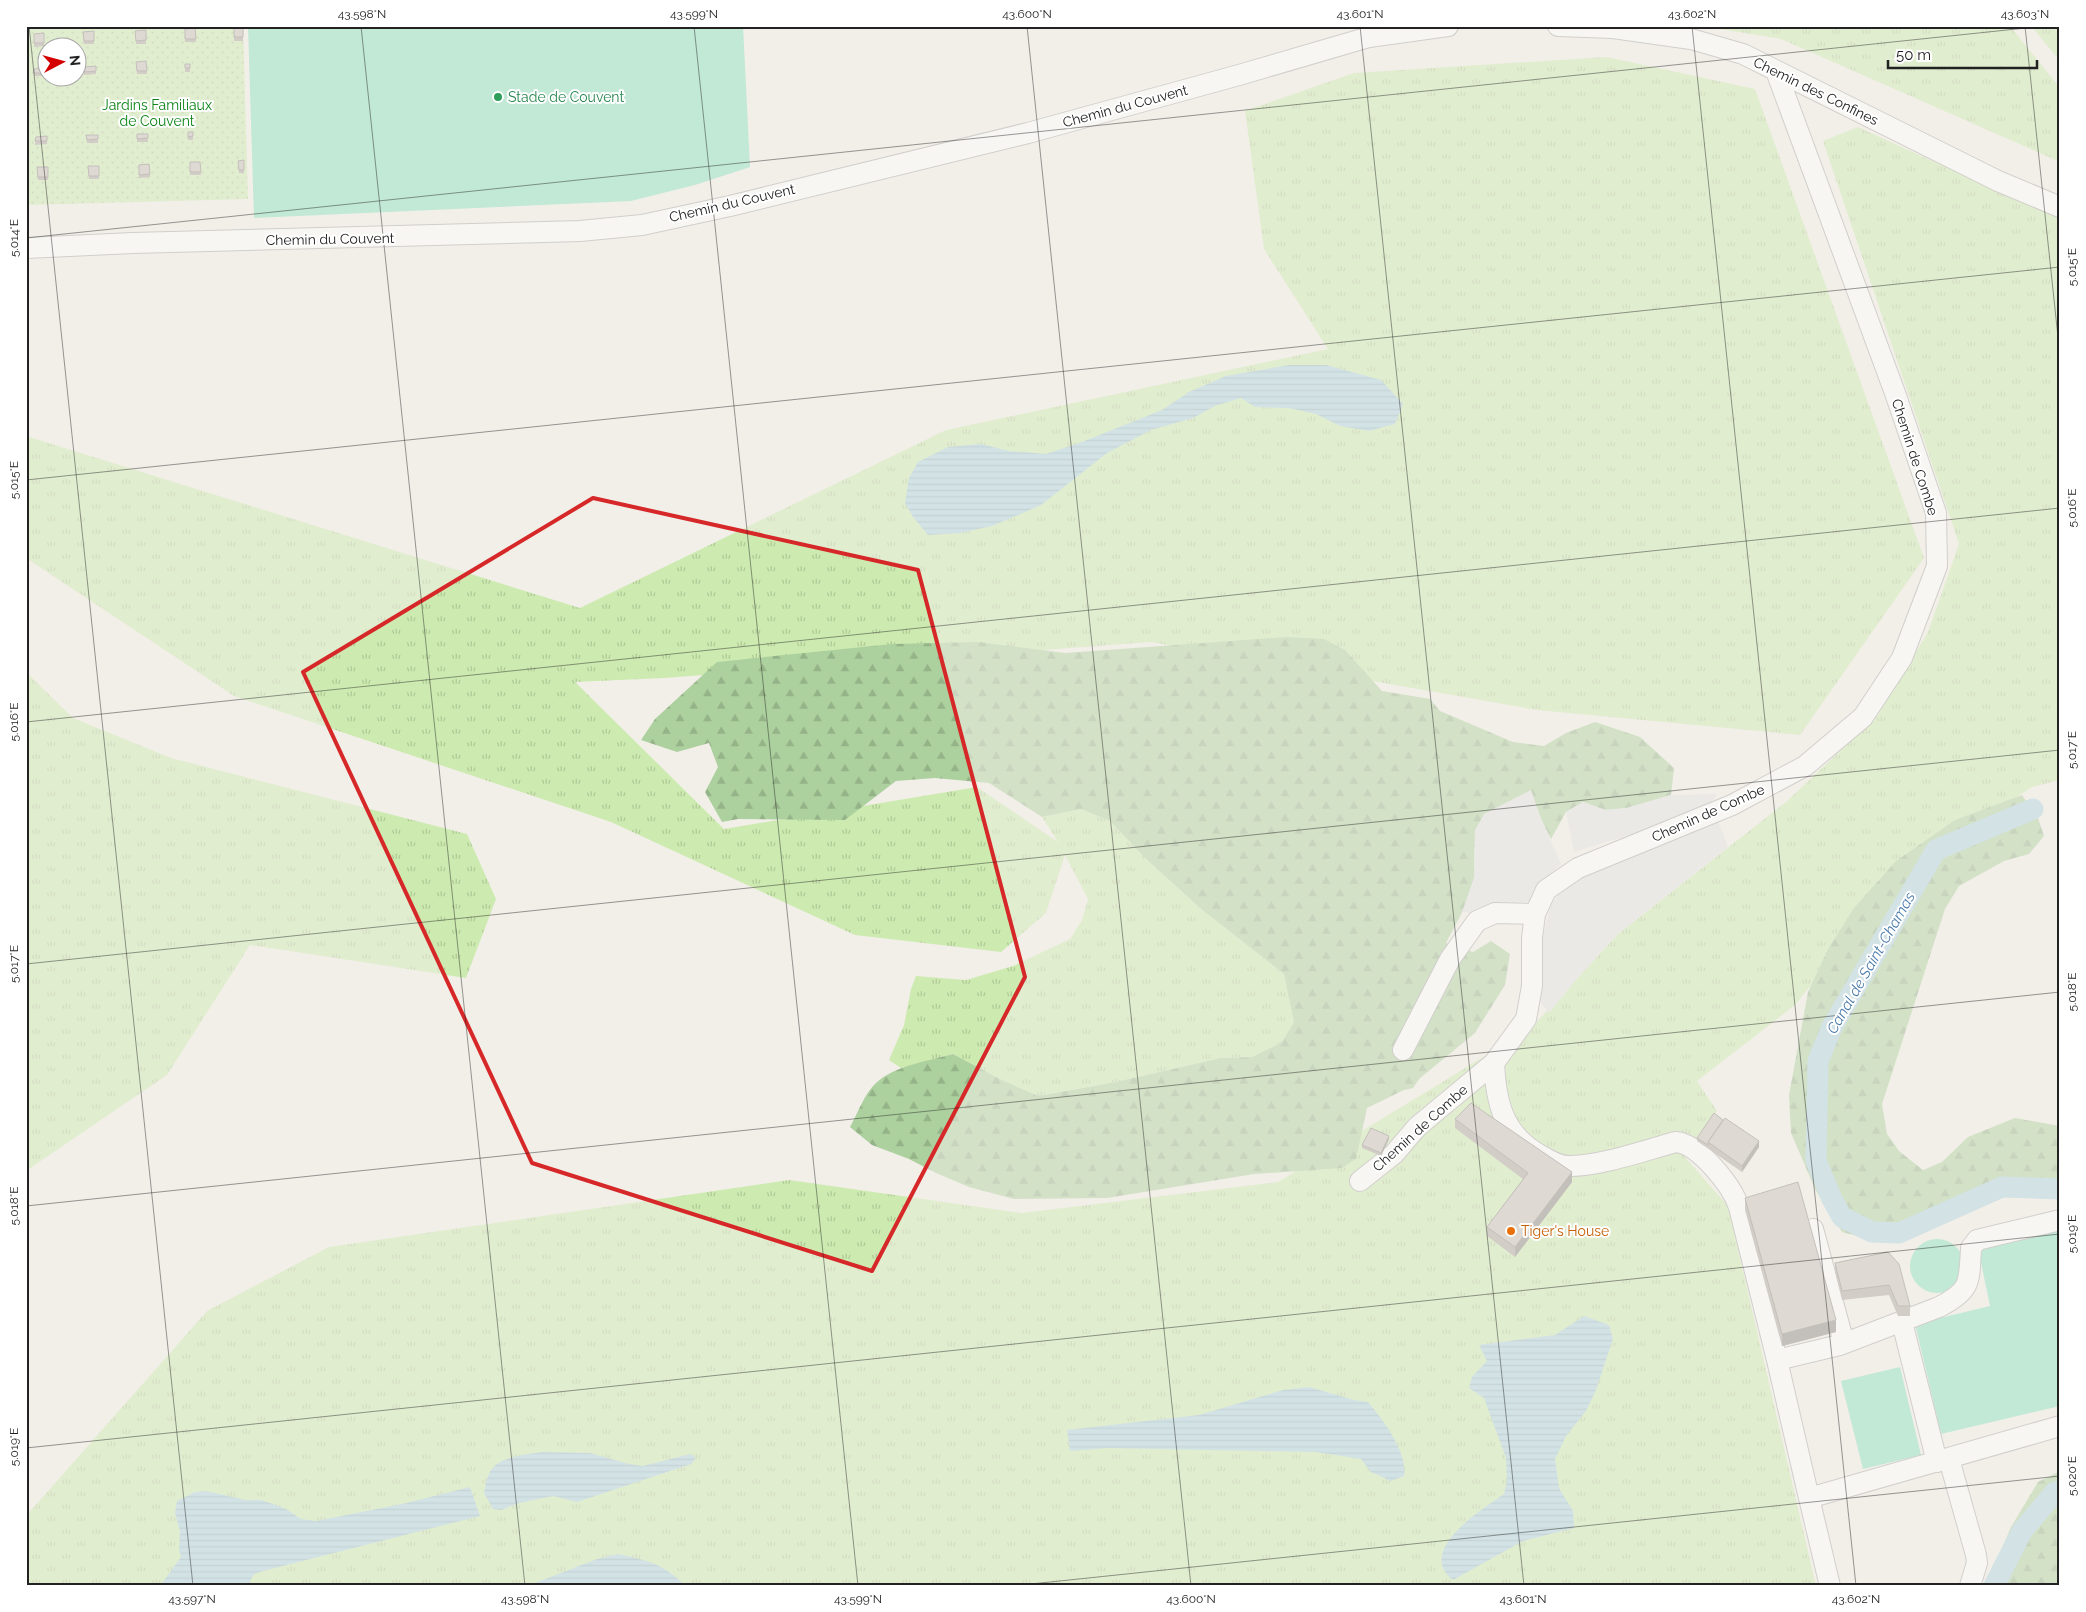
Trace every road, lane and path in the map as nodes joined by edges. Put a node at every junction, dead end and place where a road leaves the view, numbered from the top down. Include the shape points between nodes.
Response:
1 (1448, 26) edge
2 (1558, 26) edge
3 (1415, 29) edge
4 (1776, 71) junction
5 (2060, 207) edge
6 (26, 248) edge
7 (1535, 914) junction
8 (1403, 1050) dead end
9 (1494, 1062) junction
10 (1360, 1181) dead end
11 (2060, 1220) edge
12 (1813, 1229) edge
13 (1902, 1322) junction
14 (1844, 1343) junction
15 (1777, 1360) junction
16 (2060, 1426) edge
17 (1943, 1460) junction
18 (1809, 1498) junction
19 (1830, 1586) edge
20 (1970, 1586) edge

1 - 3 street
2 - 4 street, Chemin des Confines via 1613,28 1691,39 1742,54
3 - 6 street, Chemin du Couvent via 1369,37 1028,133 730,206 642,224 580,231
4 - 5 street, Chemin des Confines via 1998,181
4 - 7 street, Chemin de Combe via 1936,513 1937,566 1902,658 1863,717 1805,766 1732,806 1578,868 1546,890
7 - 8 street via 1495,913 1477,921 1450,959
7 - 9 street, Chemin de Combe via 1532,986 1526,1019
9 - 10 street, Chemin de Combe via 1417,1127 1394,1154
9 - 15 street via 1501,1112 1508,1126 1535,1153 1569,1167 1676,1142 1691,1146 1729,1185 1739,1207
11 - 13 street via 1977,1240 1971,1248 1969,1279 1964,1291 1954,1300
12 - 14 street
13 - 14 street
13 - 17 street
14 - 15 street
15 - 18 street
16 - 17 street
17 - 18 street
17 - 20 street via 1976,1554 1977,1563
18 - 19 street

